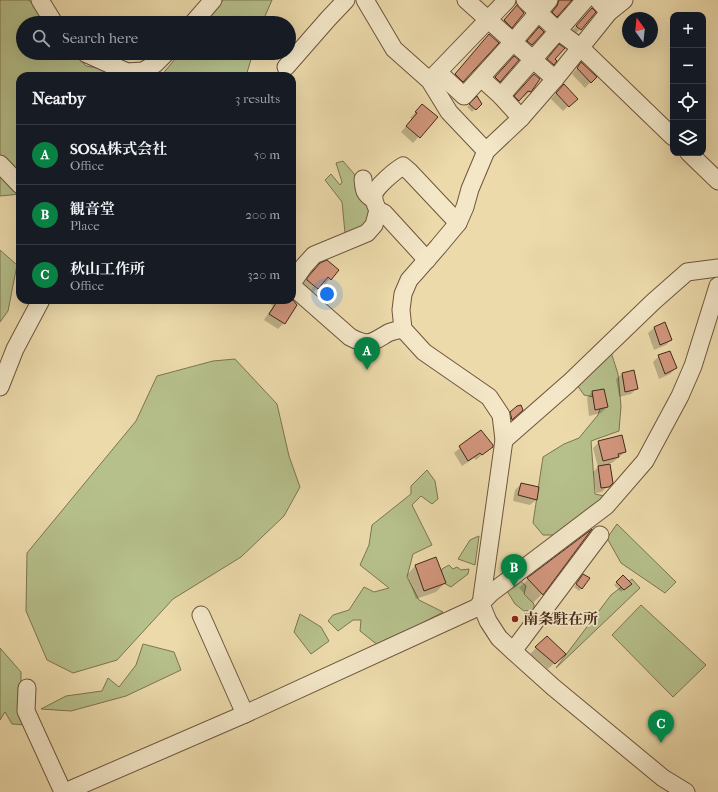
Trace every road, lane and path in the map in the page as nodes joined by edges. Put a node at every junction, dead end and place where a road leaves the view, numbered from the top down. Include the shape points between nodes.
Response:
1 (40, 0) edge
2 (213, 0) edge
3 (365, 0) edge
4 (466, 0) edge
5 (507, 0) edge
6 (525, 0) edge
7 (549, 0) edge
8 (585, 0) edge
9 (624, 0) edge
10 (604, 6) edge
11 (347, 7) edge
12 (538, 13) junction
13 (50, 16) edge
14 (199, 16) edge
15 (488, 19) junction
16 (558, 30) junction
17 (514, 42) junction
18 (581, 48) junction
19 (296, 56) edge
20 (100, 60) edge
21 (159, 60) edge
22 (292, 60) edge
23 (533, 60) junction
24 (286, 67) dead end
25 (127, 72) edge
26 (127, 72) edge
27 (434, 76) junction
28 (481, 78) junction
29 (555, 80) junction
30 (501, 96) junction
31 (521, 118) junction
32 (670, 134) edge
33 (486, 151) junction
34 (692, 156) edge
35 (0, 164) edge
36 (363, 179) dead end
37 (16, 181) edge
38 (718, 181) edge
39 (376, 205) junction
40 (458, 223) junction
41 (427, 260) junction
42 (718, 268) edge
43 (296, 277) edge
44 (718, 286) edge
45 (296, 290) edge
46 (39, 304) edge
47 (403, 329) junction
48 (0, 387) edge
49 (504, 440) junction
50 (600, 535) dead end
51 (481, 604) junction
52 (201, 615) dead end
53 (513, 651) junction
54 (27, 688) dead end
55 (245, 714) junction
56 (64, 792) edge
57 (686, 792) edge

1 - 13 street
2 - 14 street
3 - 27 street via 394,50
4 - 15 street
5 - 15 street
6 - 12 street
7 - 12 street
8 - 16 street
9 - 10 street
10 - 18 street
11 - 19 street via 328,19
12 - 16 street
12 - 17 street
15 - 17 street
15 - 27 street
16 - 18 street
16 - 23 street
17 - 23 street
17 - 28 street
18 - 29 street
18 - 32 street
20 - 26 street
21 - 25 street via 143,71
22 - 24 street
23 - 29 street
23 - 30 street
27 - 28 street via 464,96
27 - 33 street via 449,112
28 - 30 street
29 - 31 street
30 - 31 street
31 - 33 street
33 - 40 street
34 - 38 street
35 - 37 street
36 - 39 street via 366,195
39 - 40 street via 374,194 377,188 403,166
39 - 41 street
39 - 43 street via 374,224 367,233 314,255
40 - 41 street
41 - 47 street via 409,280 403,294
42 - 49 street via 687,272
44 - 51 street via 693,366 645,461 606,506 491,593
45 - 47 street via 350,337 360,342 376,341 389,332
46 - 48 street via 15,349
47 - 49 street via 424,352 489,397 501,415
49 - 51 street
50 - 53 street
51 - 53 street via 499,638
51 - 55 street via 424,633
52 - 55 street
53 - 57 street via 664,778
54 - 56 street via 26,711
55 - 56 street

